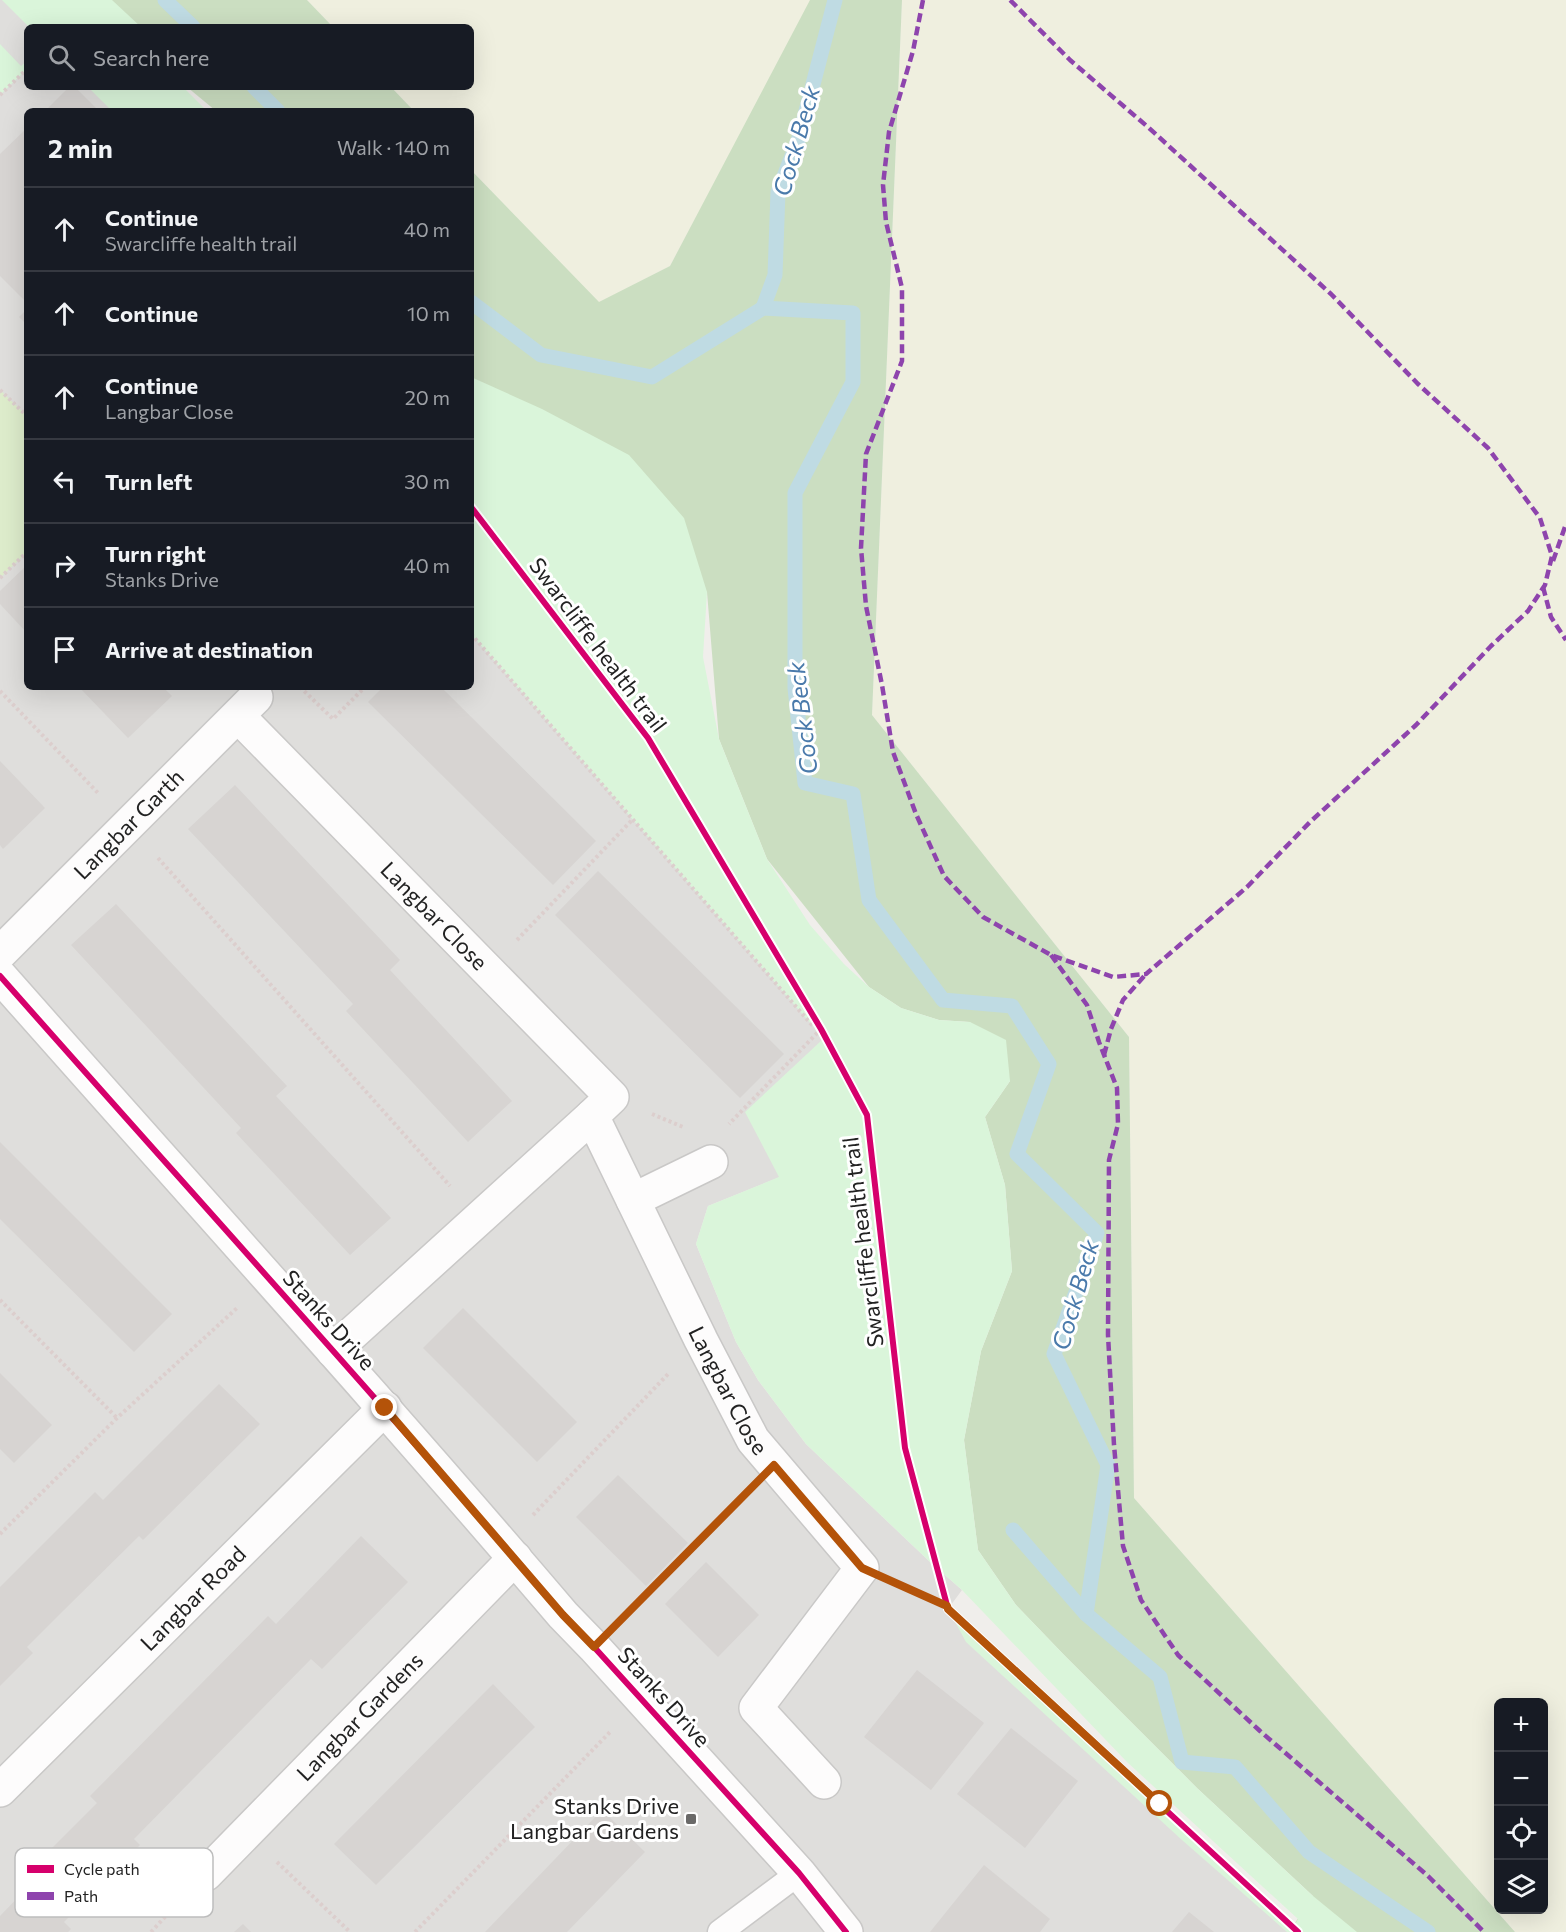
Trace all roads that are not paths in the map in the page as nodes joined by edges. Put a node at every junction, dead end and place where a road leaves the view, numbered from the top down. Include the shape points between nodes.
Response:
1 (247, 706) joint
2 (0, 953) edge
3 (0, 976) edge
4 (602, 1106) junction
5 (711, 1162) dead end
6 (633, 1200) junction
7 (333, 1351) junction
8 (385, 1408) junction
9 (509, 1552) junction
10 (824, 1782) dead end
11 (0, 1790) edge
12 (213, 1867) edge
13 (799, 1873) junction
14 (720, 1932) edge
15 (846, 1932) edge

1 - 2 street, Langbar Garth
1 - 4 street, Langbar Close via 488,971
3 - 7 street, Stanks Drive
4 - 6 street, Langbar Close
4 - 7 street
5 - 6 street
6 - 10 street, Langbar Close via 753,1440 862,1568 756,1708
7 - 8 street, Stanks Drive
8 - 9 street, Stanks Drive
8 - 11 street, Langbar Road
9 - 12 street, Langbar Gardens
9 - 13 street, Stanks Drive
13 - 14 lane
13 - 15 street, Stanks Drive

